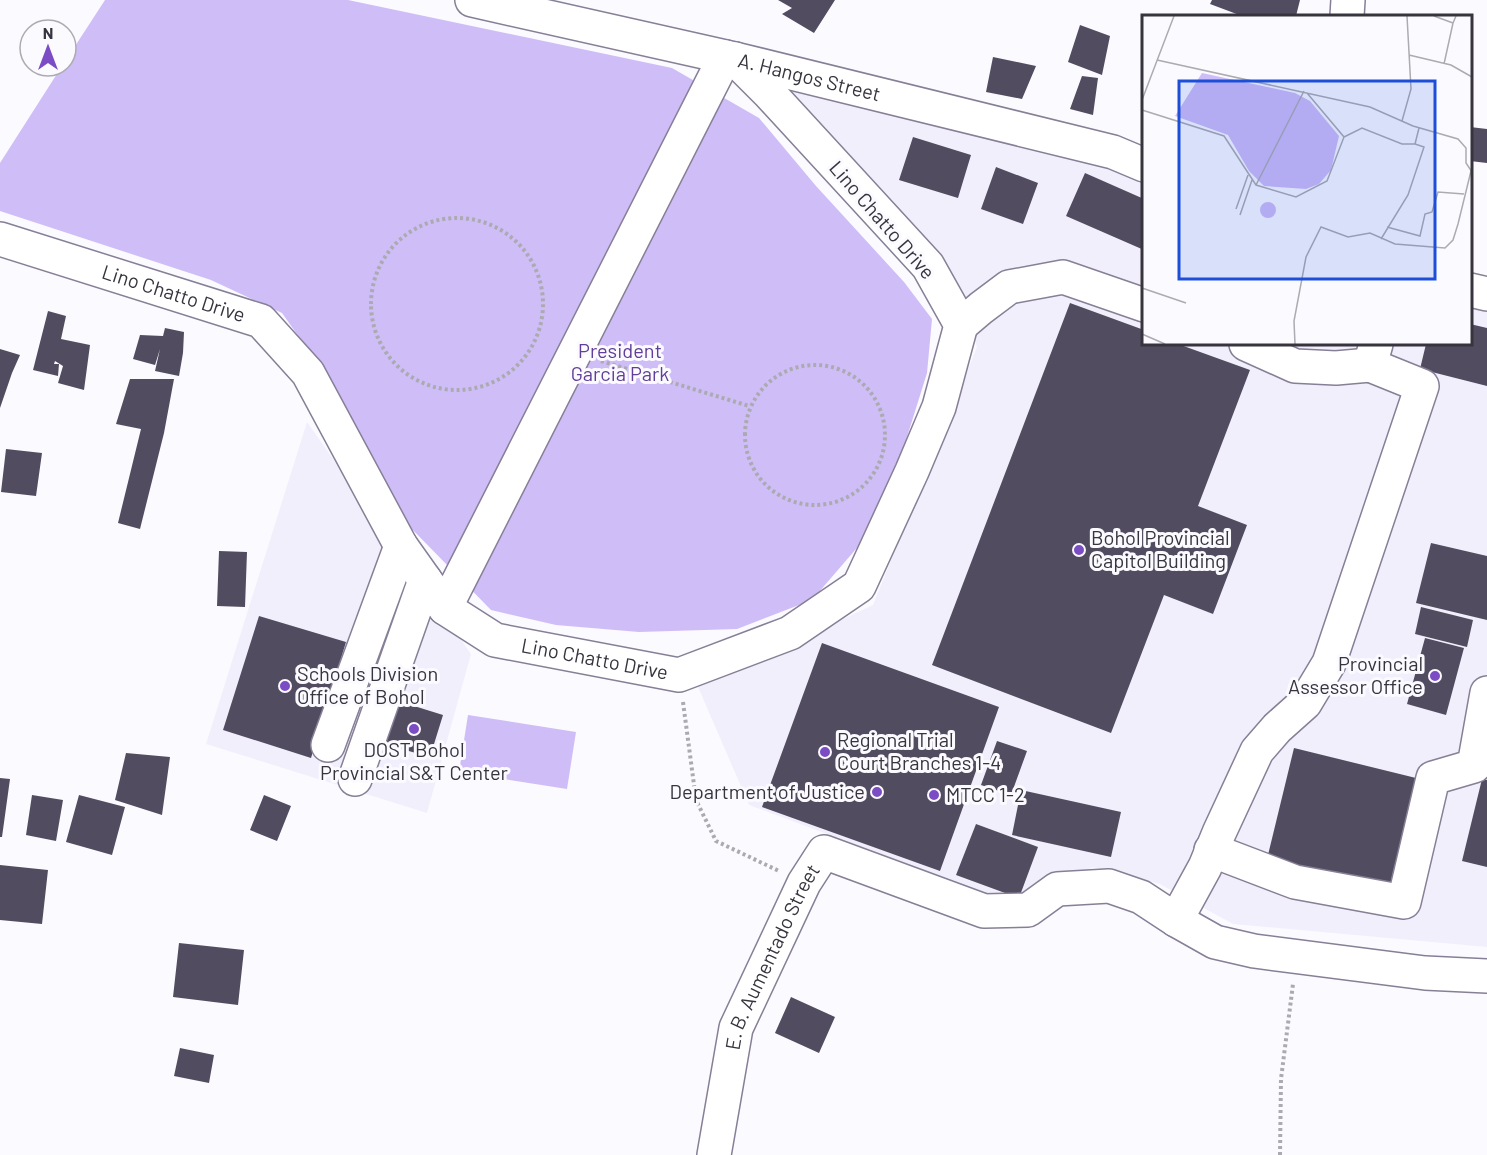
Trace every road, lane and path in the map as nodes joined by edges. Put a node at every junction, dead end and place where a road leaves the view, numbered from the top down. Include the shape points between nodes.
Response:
1 (472, 0) edge
2 (1348, 0) edge
3 (1347, 15) edge
4 (730, 58) junction
5 (1142, 165) edge
6 (0, 238) edge
7 (1472, 290) edge
8 (1487, 294) edge
9 (1142, 305) edge
10 (961, 326) junction
11 (1248, 345) edge
12 (574, 353) junction
13 (1373, 354) edge
14 (510, 374) joint
15 (749, 406) junction
16 (401, 546) junction
17 (425, 580) junction
18 (445, 608) junction
19 (679, 675) junction
20 (1487, 693) edge
21 (328, 745) dead end
22 (355, 779) dead end
23 (1211, 850) junction
24 (804, 883) junction
25 (1176, 920) junction
26 (1296, 956) junction
27 (1487, 976) edge
28 (714, 1155) edge
29 (1280, 1155) edge

1 - 4 street, A. Hangos Street
2 - 3 street
4 - 5 street, A. Hangos Street via 1113,152
4 - 10 street, Lino Chatto Drive via 769,93 928,266
4 - 12 street
6 - 16 street, Lino Chatto Drive via 261,321 308,374
7 - 8 street
9 - 10 street via 1063,277 1009,287
10 - 19 street, Lino Chatto Drive via 939,407 859,586 790,633
11 - 13 street via 1294,366 1336,368
12 - 15 path
12 - 18 street
13 - 23 street via 1422,386 1329,663 1305,703 1257,751
14 - 14 path via 467,391 422,384 386,356 369,314 376,269 404,233 447,217 492,223 528,252 545,294 538,339
15 - 15 path via 772,378 807,364 844,370 873,393 886,428 880,464 856,493 822,507 785,501 756,477 743,443
16 - 17 street, Lino Chatto Drive
16 - 21 street
17 - 18 street, Lino Chatto Drive
17 - 22 street
18 - 19 street, Lino Chatto Drive via 495,639
19 - 24 path via 696,800 716,841
20 - 23 street via 1474,766 1433,778 1404,902 1295,882
23 - 25 street
24 - 25 street, E. B. Aumentado Street via 824,852 984,911 1028,910 1057,889 1109,886 1141,897
24 - 28 street, E. B. Aumentado Street via 736,1028
25 - 26 street via 1215,942
26 - 27 street via 1425,973
26 - 29 path via 1281,1078

